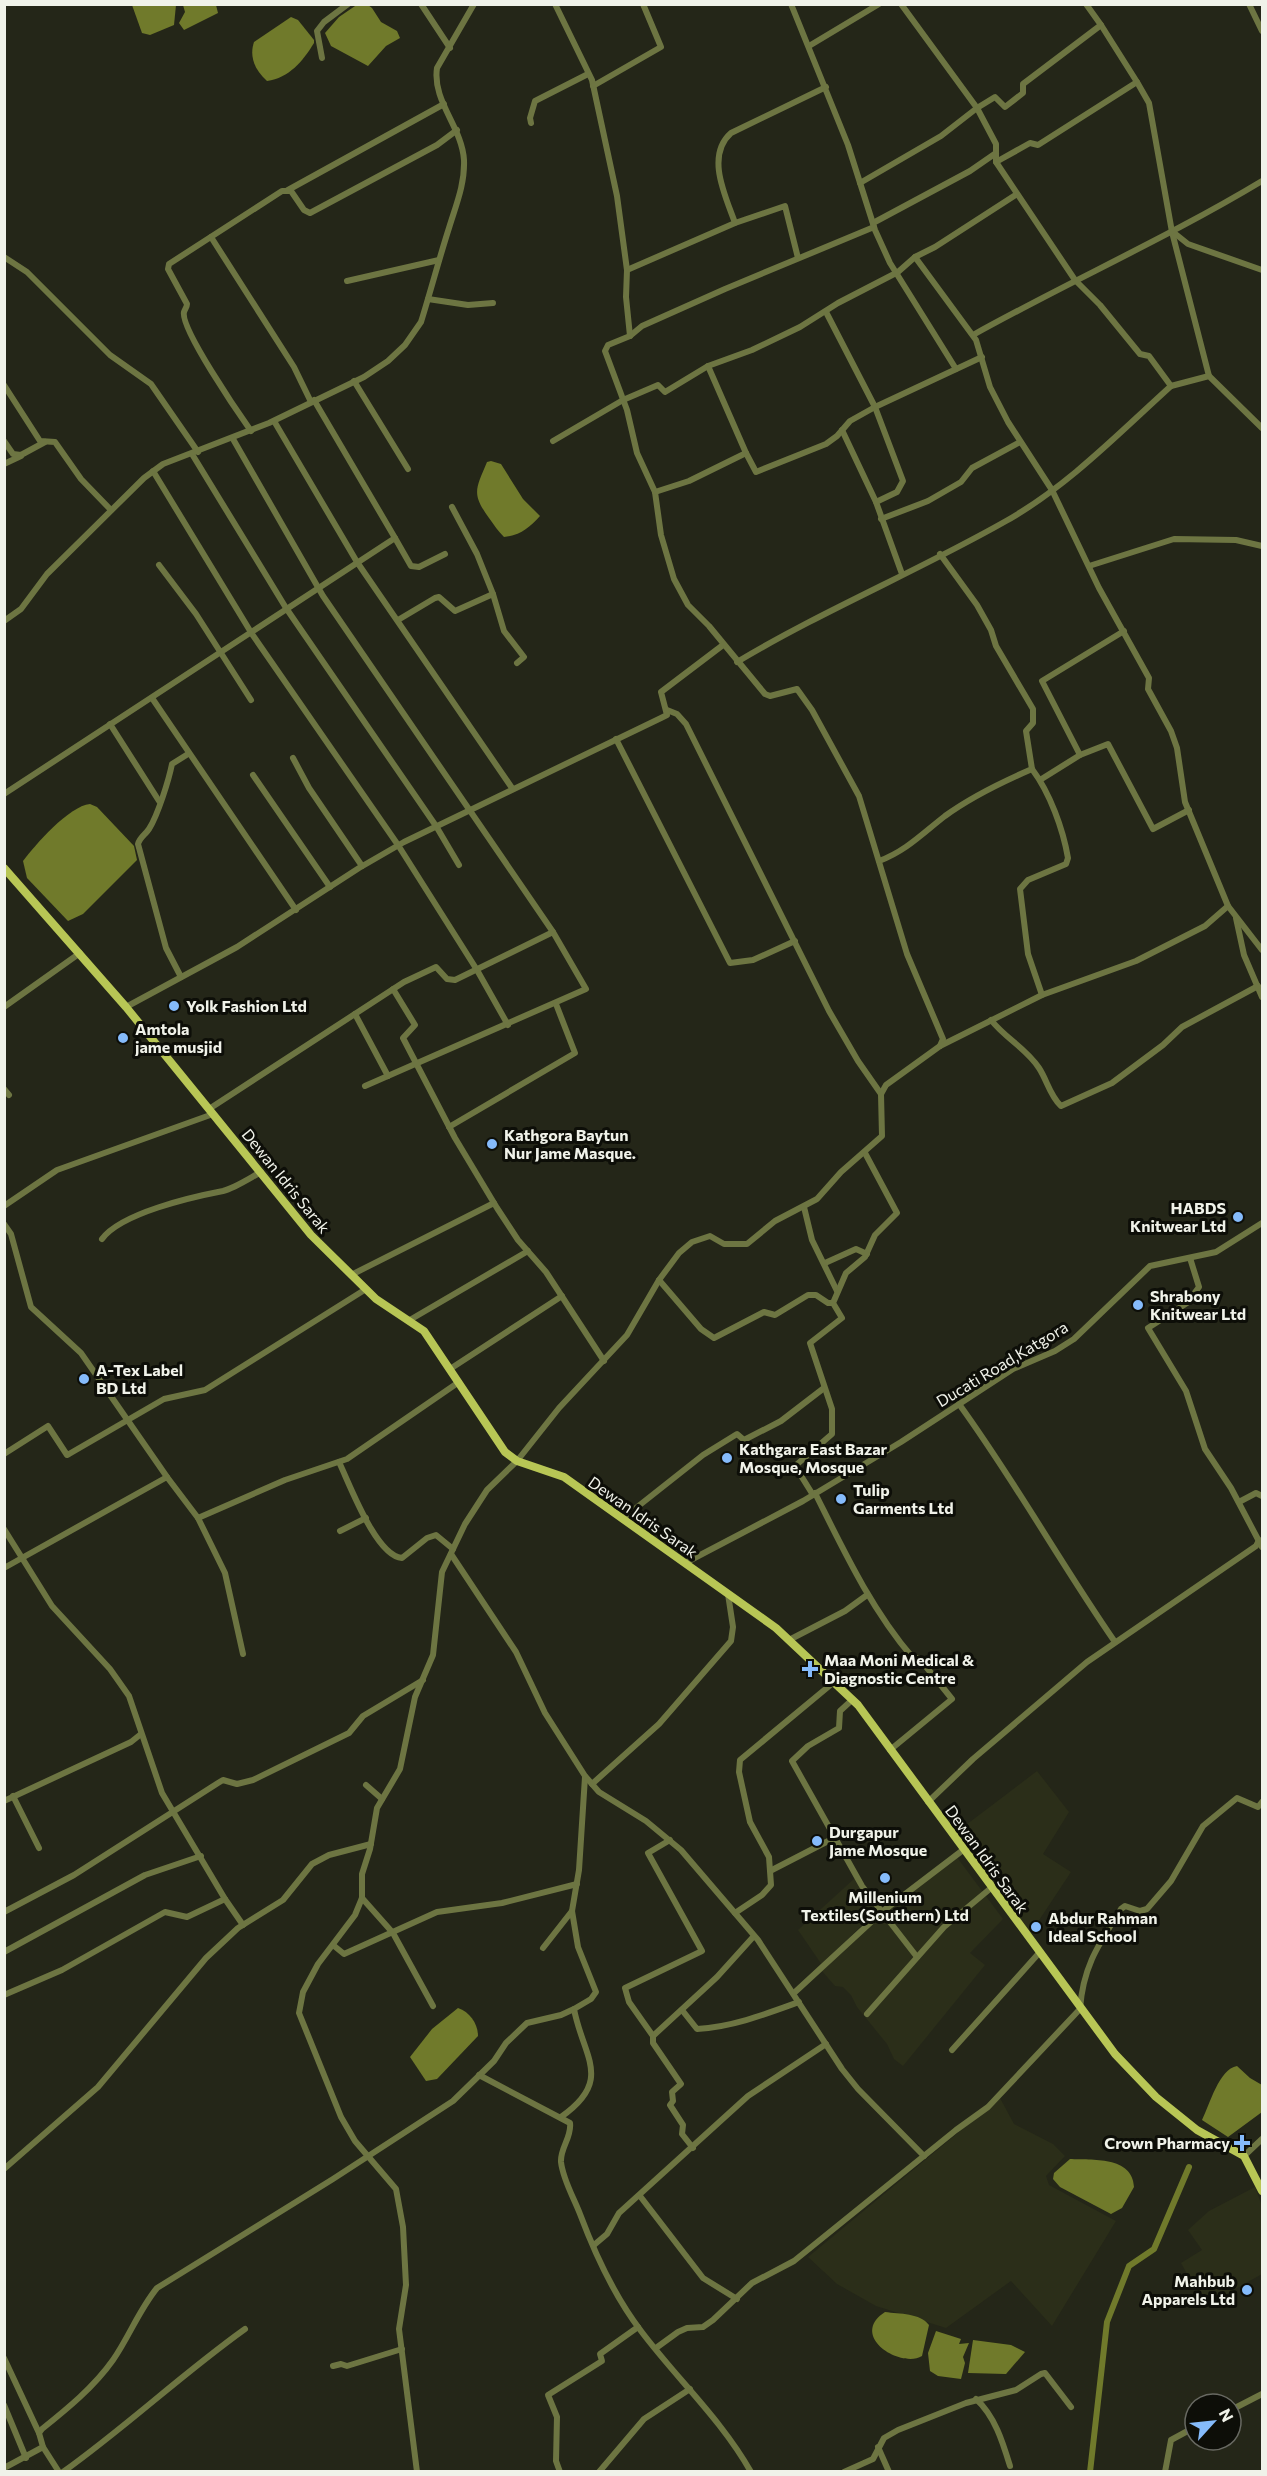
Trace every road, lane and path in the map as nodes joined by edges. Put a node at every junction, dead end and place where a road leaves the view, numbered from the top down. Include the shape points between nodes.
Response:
1 (348, 4) edge
2 (421, 4) edge
3 (474, 4) edge
4 (555, 4) edge
5 (643, 4) edge
6 (791, 4) edge
7 (879, 4) edge
8 (901, 4) edge
9 (1086, 4) edge
10 (1249, 4) edge
11 (1101, 25) junction
12 (1263, 31) edge
13 (809, 45) junction
14 (450, 48) junction
15 (322, 58) dead end
16 (588, 74) junction
17 (1137, 81) junction
18 (593, 86) junction
19 (826, 87) junction
20 (444, 104) junction
21 (977, 108) junction
22 (531, 123) dead end
23 (458, 130) junction
24 (996, 153) junction
25 (996, 162) junction
26 (1263, 181) edge
27 (860, 183) junction
28 (288, 190) junction
29 (1017, 194) junction
30 (735, 224) junction
31 (873, 225) junction
32 (1172, 232) junction
33 (211, 237) junction
34 (4, 257) edge
35 (915, 257) junction
36 (798, 258) junction
37 (440, 260) junction
38 (627, 270) junction
39 (1263, 270) edge
40 (898, 272) junction
41 (1075, 280) junction
42 (347, 281) dead end
43 (428, 299) junction
44 (493, 303) dead end
45 (826, 312) junction
46 (973, 335) junction
47 (630, 336) junction
48 (982, 357) junction
49 (708, 366) junction
50 (956, 369) junction
51 (1209, 376) junction
52 (354, 381) junction
53 (4, 385) edge
54 (1171, 386) junction
55 (623, 400) junction
56 (313, 401) junction
57 (875, 407) junction
58 (274, 421) junction
59 (1263, 428) edge
60 (843, 430) junction
61 (251, 431) junction
62 (233, 439) junction
63 (4, 441) edge
64 (553, 441) dead end
65 (45, 442) junction
66 (1020, 442) junction
67 (195, 453) junction
68 (746, 453) junction
69 (21, 455) junction
70 (4, 464) edge
71 (408, 469) dead end
72 (153, 471) junction
73 (1052, 490) junction
74 (655, 492) junction
75 (876, 502) junction
76 (452, 507) dead end
77 (111, 510) junction
78 (882, 519) junction
79 (395, 538) junction
80 (1263, 546) edge
81 (445, 554) dead end
82 (939, 554) junction
83 (357, 562) junction
84 (159, 565) dead end
85 (1089, 566) junction
86 (902, 574) junction
87 (319, 588) junction
88 (493, 594) junction
89 (286, 608) junction
90 (398, 620) junction
91 (4, 621) edge
92 (1124, 631) junction
93 (252, 634) junction
94 (723, 645) junction
95 (222, 653) junction
96 (737, 662) junction
97 (517, 663) dead end
98 (152, 698) junction
99 (251, 700) dead end
100 (667, 710) junction
101 (110, 724) junction
102 (616, 740) junction
103 (188, 754) junction
104 (1080, 756) junction
105 (293, 758) dead end
106 (1032, 769) junction
107 (253, 775) dead end
108 (1040, 780) junction
109 (512, 788) junction
110 (4, 794) edge
111 (159, 801) junction
112 (470, 808) junction
113 (1189, 810) junction
114 (436, 826) junction
115 (398, 845) junction
116 (879, 861) junction
117 (459, 865) dead end
118 (362, 866) junction
119 (4, 868) edge
120 (330, 887) junction
121 (1228, 906) junction
122 (296, 910) junction
123 (1236, 918) junction
124 (553, 932) junction
125 (795, 941) junction
126 (1263, 950) edge
127 (80, 953) junction
128 (477, 970) junction
129 (181, 977) junction
130 (1258, 986) junction
131 (393, 989) junction
132 (1042, 995) junction
133 (1263, 997) edge
134 (556, 1004) junction
135 (126, 1006) junction
136 (4, 1007) edge
137 (355, 1014) junction
138 (991, 1020) junction
139 (508, 1026) junction
140 (940, 1046) junction
141 (416, 1065) junction
142 (388, 1076) junction
143 (365, 1086) dead end
144 (881, 1094) junction
145 (211, 1112) junction
146 (449, 1127) junction
147 (865, 1153) junction
148 (261, 1172) junction
149 (494, 1203) junction
150 (4, 1206) edge
151 (804, 1207) junction
152 (1263, 1223) edge
153 (4, 1224) edge
154 (102, 1239) dead end
155 (528, 1251) junction
156 (867, 1254) junction
157 (1190, 1258) junction
158 (825, 1263) junction
159 (351, 1275) junction
160 (659, 1280) junction
161 (366, 1289) junction
162 (837, 1291) junction
163 (562, 1296) junction
164 (833, 1303) junction
165 (408, 1321) junction
166 (604, 1361) junction
167 (450, 1369) junction
168 (459, 1382) junction
169 (824, 1388) junction
170 (959, 1404) junction
171 (127, 1419) junction
172 (4, 1454) edge
173 (517, 1461) junction
174 (339, 1462) junction
175 (167, 1477) junction
176 (814, 1494) junction
177 (1263, 1496) edge
178 (1239, 1502) junction
179 (198, 1518) junction
180 (366, 1518) junction
181 (622, 1519) junction
182 (4, 1529) edge
183 (340, 1531) dead end
184 (1259, 1540) junction
185 (1263, 1547) edge
186 (452, 1552) junction
187 (22, 1558) junction
188 (685, 1563) junction
189 (4, 1568) edge
190 (728, 1593) junction
191 (867, 1595) junction
192 (789, 1640) junction
193 (1115, 1642) junction
194 (243, 1654) dead end
195 (424, 1679) junction
196 (834, 1682) junction
197 (852, 1700) junction
198 (141, 1734) junction
199 (890, 1750) junction
200 (585, 1776) junction
201 (592, 1784) junction
202 (366, 1785) dead end
203 (13, 1796) junction
204 (382, 1799) junction
205 (4, 1801) edge
206 (928, 1802) junction
207 (1261, 1806) edge
208 (173, 1810) junction
209 (836, 1837) junction
210 (670, 1840) junction
211 (371, 1844) junction
212 (39, 1848) dead end
213 (963, 1850) junction
214 (201, 1856) junction
215 (772, 1870) junction
216 (577, 1884) junction
217 (991, 1888) junction
218 (362, 1898) junction
219 (225, 1899) junction
220 (572, 1911) junction
221 (883, 1911) junction
222 (4, 1912) edge
223 (735, 1913) junction
224 (243, 1924) junction
225 (393, 1933) junction
226 (754, 1935) junction
227 (333, 1945) junction
228 (543, 1948) dead end
229 (4, 1952) edge
230 (1039, 1953) junction
231 (917, 1957) junction
232 (794, 1993) junction
233 (4, 1995) edge
234 (799, 2002) junction
235 (433, 2006) dead end
236 (574, 2009) junction
237 (1080, 2009) junction
238 (682, 2010) junction
239 (867, 2014) dead end
240 (653, 2036) junction
241 (826, 2043) junction
242 (952, 2050) dead end
243 (479, 2074) junction
244 (561, 2117) junction
245 (1263, 2139) edge
246 (693, 2148) junction
247 (367, 2155) junction
248 (924, 2156) junction
249 (1244, 2156) junction
250 (4, 2169) edge
251 (1263, 2192) edge
252 (640, 2196) junction
253 (594, 2246) junction
254 (737, 2299) junction
255 (638, 2327) junction
256 (245, 2329) dead end
257 (656, 2348) junction
258 (402, 2349) junction
259 (4, 2358) edge
260 (333, 2366) dead end
261 (690, 2389) junction
262 (1263, 2394) edge
263 (976, 2399) junction
264 (1243, 2404) edge
265 (4, 2405) edge
266 (1071, 2407) dead end
267 (39, 2433) junction
268 (1183, 2434) edge
269 (878, 2446) junction
270 (43, 2448) junction
271 (26, 2458) junction
272 (1010, 2466) dead end
273 (4, 2468) edge
274 (61, 2472) edge
275 (417, 2472) edge
276 (560, 2472) edge
277 (599, 2472) edge
278 (751, 2472) edge
279 (844, 2472) edge
280 (889, 2472) edge
281 (1165, 2472) edge

1 - 15 street via 316,31
2 - 14 street
3 - 14 street
4 - 16 street
5 - 18 street via 661,46
6 - 13 street
7 - 13 street
8 - 21 street
9 - 11 street
10 - 12 street
11 - 17 street
11 - 21 street via 1023,84 1023,93 1005,107 995,97
13 - 19 street
14 - 20 street via 435,79
16 - 18 street
16 - 22 street via 535,101
17 - 25 street via 1038,145 1030,143
17 - 32 street via 1149,104
18 - 38 street via 617,196
19 - 27 street
19 - 30 street via 731,133 721,145 719,167
20 - 23 street
20 - 28 street
21 - 24 street via 996,144
21 - 27 street via 941,136
23 - 28 street via 310,213
23 - 37 street via 463,178
24 - 25 street
24 - 31 street
25 - 29 street
26 - 32 street
27 - 31 street
28 - 33 street
29 - 35 street
29 - 41 street
30 - 36 street via 785,206
30 - 38 street
31 - 36 street
31 - 40 street
32 - 39 street via 1188,244
32 - 41 street
32 - 51 street
33 - 56 street
33 - 61 street via 169,264 168,269 187,304 184,313 196,343
34 - 67 street via 27,272 110,355 151,384
35 - 40 street
35 - 46 street
36 - 47 street via 642,326
37 - 42 street
37 - 43 street
38 - 47 street
40 - 45 street
40 - 50 street
41 - 46 street
41 - 54 street via 1140,354 1149,356
43 - 44 street
43 - 52 street via 421,322 405,345 388,361
45 - 49 street via 752,350
45 - 57 street
46 - 48 street
47 - 55 street via 608,345 605,351
48 - 50 street
48 - 66 street via 990,387
49 - 55 street via 665,392 658,385
49 - 68 street
50 - 57 street
51 - 54 street
51 - 59 street
52 - 56 street
52 - 71 street
53 - 65 street via 26,422
54 - 73 street
55 - 64 street
55 - 74 street via 637,453
56 - 58 street
56 - 79 street
57 - 60 street via 850,421
57 - 75 street via 903,481 897,492
58 - 61 street
58 - 83 street
60 - 68 street via 826,444 756,472
60 - 75 street
61 - 62 street
62 - 67 street
62 - 87 street
63 - 69 street via 13,454
65 - 69 street
65 - 77 street via 55,442 81,479
66 - 73 street
66 - 78 street via 972,468 961,482 928,501
67 - 72 street
67 - 89 street
68 - 74 street via 689,481
69 - 70 street
72 - 77 street
72 - 93 street
73 - 82 street via 1007,520
73 - 85 street
74 - 94 street via 661,536 674,579 688,605
75 - 78 street
76 - 88 street
77 - 91 street via 46,574 21,609
78 - 86 street
79 - 81 street via 411,566 419,567
79 - 83 street
80 - 85 street via 1236,540 1173,539
82 - 86 street
82 - 106 street via 976,605 1033,710 1033,723 1026,731
83 - 87 street
83 - 90 street
84 - 95 street
85 - 92 street
86 - 96 street
87 - 89 street
87 - 112 street
88 - 90 street via 455,611 440,597 435,598
88 - 97 street via 504,631 524,657
89 - 93 street
89 - 114 street
90 - 109 street
92 - 104 street via 1042,681
92 - 113 street via 1149,678 1148,689 1178,748
93 - 95 street
93 - 115 street
94 - 96 street
94 - 100 street via 661,692
95 - 98 street
95 - 99 street
96 - 116 street via 765,694 793,689 801,692 859,796
98 - 101 street
98 - 103 street
100 - 102 street via 667,715
100 - 125 street via 686,724
101 - 110 street
101 - 111 street
102 - 109 street
102 - 125 street via 730,963 753,960
103 - 111 street via 172,764 171,780
103 - 122 street
104 - 108 street
104 - 113 street via 1108,744 1153,829
105 - 118 street
106 - 108 street
106 - 116 street via 956,810 913,844
107 - 120 street
108 - 132 street via 1068,858 1066,864 1028,880 1020,889 1028,954
109 - 112 street
111 - 129 street via 149,829 138,844 166,948
112 - 114 street
112 - 124 street
113 - 121 street
114 - 115 street
114 - 117 street
115 - 118 street
115 - 128 street
116 - 140 street via 907,954 943,1039
118 - 120 street
119 - 127 main road, Dewan Idris Sarak
120 - 122 street
121 - 123 street
121 - 132 street via 1205,926 1136,961
122 - 129 street
123 - 126 street
123 - 130 street via 1244,955
124 - 128 street
124 - 134 street via 586,989
125 - 144 street via 841,1031
127 - 135 main road, Dewan Idris Sarak
127 - 136 street
128 - 131 street via 451,981 440,969 432,968
128 - 139 street
129 - 135 street
130 - 133 street
130 - 138 street via 1182,1027 1112,1083 1061,1106 1027,1053 1003,1036
131 - 137 street
131 - 141 street via 415,1024 403,1038
132 - 138 street
134 - 139 street
134 - 146 street via 575,1053
135 - 145 main road, Dewan Idris Sarak
137 - 142 street
137 - 145 street
138 - 140 street
139 - 141 street
140 - 144 street via 886,1085
141 - 142 street
141 - 146 street
142 - 143 street
144 - 147 street via 882,1136
145 - 148 main road, Dewan Idris Sarak
145 - 150 street via 57,1170
146 - 149 street
147 - 151 street via 841,1172 818,1199
147 - 156 street via 897,1213 874,1235
148 - 154 street via 224,1191 130,1219 108,1231
148 - 159 main road, Dewan Idris Sarak via 311,1235
149 - 155 street
149 - 159 street
151 - 158 street via 812,1240
151 - 160 street via 775,1221 743,1245 724,1244 710,1236 692,1242
152 - 157 street, Ducati Road,Katgora via 1215,1252
153 - 171 street via 13,1240 31,1307 81,1353
155 - 163 street
155 - 165 street
156 - 158 street via 856,1250
156 - 162 street via 846,1273
157 - 170 street, Ducati Road,Katgora via 1150,1266 1074,1339 1013,1369
157 - 178 street via 1199,1287 1187,1303 1148,1328 1186,1391 1205,1449
158 - 162 street
159 - 161 main road, Dewan Idris Sarak
160 - 164 street via 701,1329 714,1338 764,1312 775,1315 808,1295
160 - 166 street via 627,1335
161 - 165 main road, Dewan Idris Sarak
161 - 171 street via 205,1390 175,1395
162 - 164 street
163 - 166 street
163 - 167 street
164 - 169 street via 842,1318 810,1343
165 - 167 main road, Dewan Idris Sarak via 424,1331
166 - 173 street via 559,1408
167 - 168 main road, Dewan Idris Sarak
168 - 173 main road, Dewan Idris Sarak via 505,1452
168 - 174 street via 375,1442
169 - 176 street via 832,1409 832,1434 795,1466
169 - 181 street via 781,1421 744,1440 737,1434 703,1455
170 - 176 street, Ducati Road,Katgora
170 - 193 street
171 - 172 street via 67,1455 48,1426
171 - 175 street
173 - 181 main road, Dewan Idris Sarak via 564,1478
173 - 186 street via 487,1490
174 - 179 street via 285,1480
174 - 180 street
175 - 179 street
175 - 187 street
176 - 188 street, Ducati Road,Katgora
176 - 191 street
177 - 178 street via 1256,1493
178 - 184 street
179 - 194 street via 225,1573
180 - 183 street
180 - 186 street via 387,1553 396,1557 402,1558 434,1536
181 - 188 main road, Dewan Idris Sarak
182 - 187 street
184 - 185 street
184 - 193 street via 1256,1546
186 - 195 street via 442,1572 433,1655
186 - 200 street via 516,1653 545,1713
187 - 189 street
187 - 198 street via 60,1616 110,1669 129,1696
188 - 190 main road, Dewan Idris Sarak
190 - 192 main road, Dewan Idris Sarak
190 - 201 street via 731,1641 658,1724
191 - 192 street
191 - 199 street via 888,1628 952,1699
192 - 196 main road, Dewan Idris Sarak
193 - 206 street via 1014,1723
195 - 204 street via 411,1710 400,1769
195 - 208 street via 363,1716 349,1733 253,1780 237,1784 223,1780
196 - 197 main road, Dewan Idris Sarak
196 - 215 street via 740,1760 750,1822
197 - 199 main road, Dewan Idris Sarak
197 - 209 street via 840,1711 839,1728 808,1746 792,1761
198 - 203 street
198 - 208 street via 153,1773
199 - 206 main road, Dewan Idris Sarak
200 - 201 street
200 - 216 street
201 - 210 street
202 - 204 street
203 - 205 street
203 - 212 street
204 - 211 street
206 - 213 main road, Dewan Idris Sarak
207 - 237 street via 1237,1798 1203,1826 1171,1881 1147,1909 1121,1909 1089,1960
208 - 214 street
208 - 222 street via 74,1875
209 - 215 street
209 - 221 street via 862,1886
210 - 223 street
210 - 240 street via 648,1853 702,1951 625,1988 629,2002
211 - 218 street via 362,1874
211 - 224 street via 329,1855 312,1864 283,1900
213 - 217 main road, Dewan Idris Sarak
213 - 221 street
214 - 219 street
214 - 229 street via 145,1875
215 - 223 street via 771,1885
216 - 220 street
216 - 225 street via 502,1903 437,1912
217 - 230 main road, Dewan Idris Sarak
217 - 231 street via 944,1927
218 - 225 street
218 - 227 street
219 - 224 street
219 - 233 street via 186,1917 165,1912 62,1970
220 - 228 street
220 - 236 street via 578,1947 596,1992
221 - 231 street
221 - 232 street
223 - 226 street
224 - 250 street via 206,1959 98,2087
225 - 227 street via 344,1954
225 - 235 street
226 - 232 street
226 - 238 street
227 - 247 street via 303,1992 299,2013 341,2117
230 - 237 main road, Dewan Idris Sarak
230 - 242 street
231 - 239 street
232 - 234 street
234 - 238 street via 731,2025 697,2030
234 - 241 street
236 - 243 street via 527,2023
236 - 244 street via 592,2077 586,2095
237 - 248 street via 1003,2093
237 - 249 main road, Dewan Idris Sarak via 1156,2097 1197,2130
238 - 240 street
240 - 246 street via 653,2043 681,2084 672,2093 670,2105 683,2125 682,2134
241 - 246 street via 748,2096
241 - 248 street via 858,2090
243 - 244 street via 543,2111
243 - 247 street via 453,2101
244 - 253 street via 570,2123 571,2131 561,2160 565,2176
245 - 249 street
246 - 252 street via 666,2168
247 - 258 street via 396,2190 403,2228 406,2285 399,2329
247 - 267 street via 157,2288 113,2359 76,2401
248 - 254 street via 815,2244 752,2283
249 - 251 main road
252 - 253 street via 619,2213 607,2234
252 - 254 street via 703,2278
253 - 255 street
254 - 257 street via 703,2327 687,2328
255 - 257 street
255 - 276 street via 600,2354 602,2361 548,2395 557,2417 556,2461
256 - 274 street via 157,2396 109,2439
257 - 261 street
258 - 260 street via 347,2366
258 - 275 street
259 - 267 street
261 - 277 street via 644,2419
261 - 278 street via 736,2445
262 - 264 street
263 - 266 street via 1016,2390 1045,2373
263 - 269 street via 898,2430
263 - 272 street via 998,2433
265 - 271 street
267 - 270 street
268 - 281 street via 1171,2440
269 - 279 street via 873,2459
269 - 280 street
270 - 271 street
270 - 274 street
271 - 273 street

